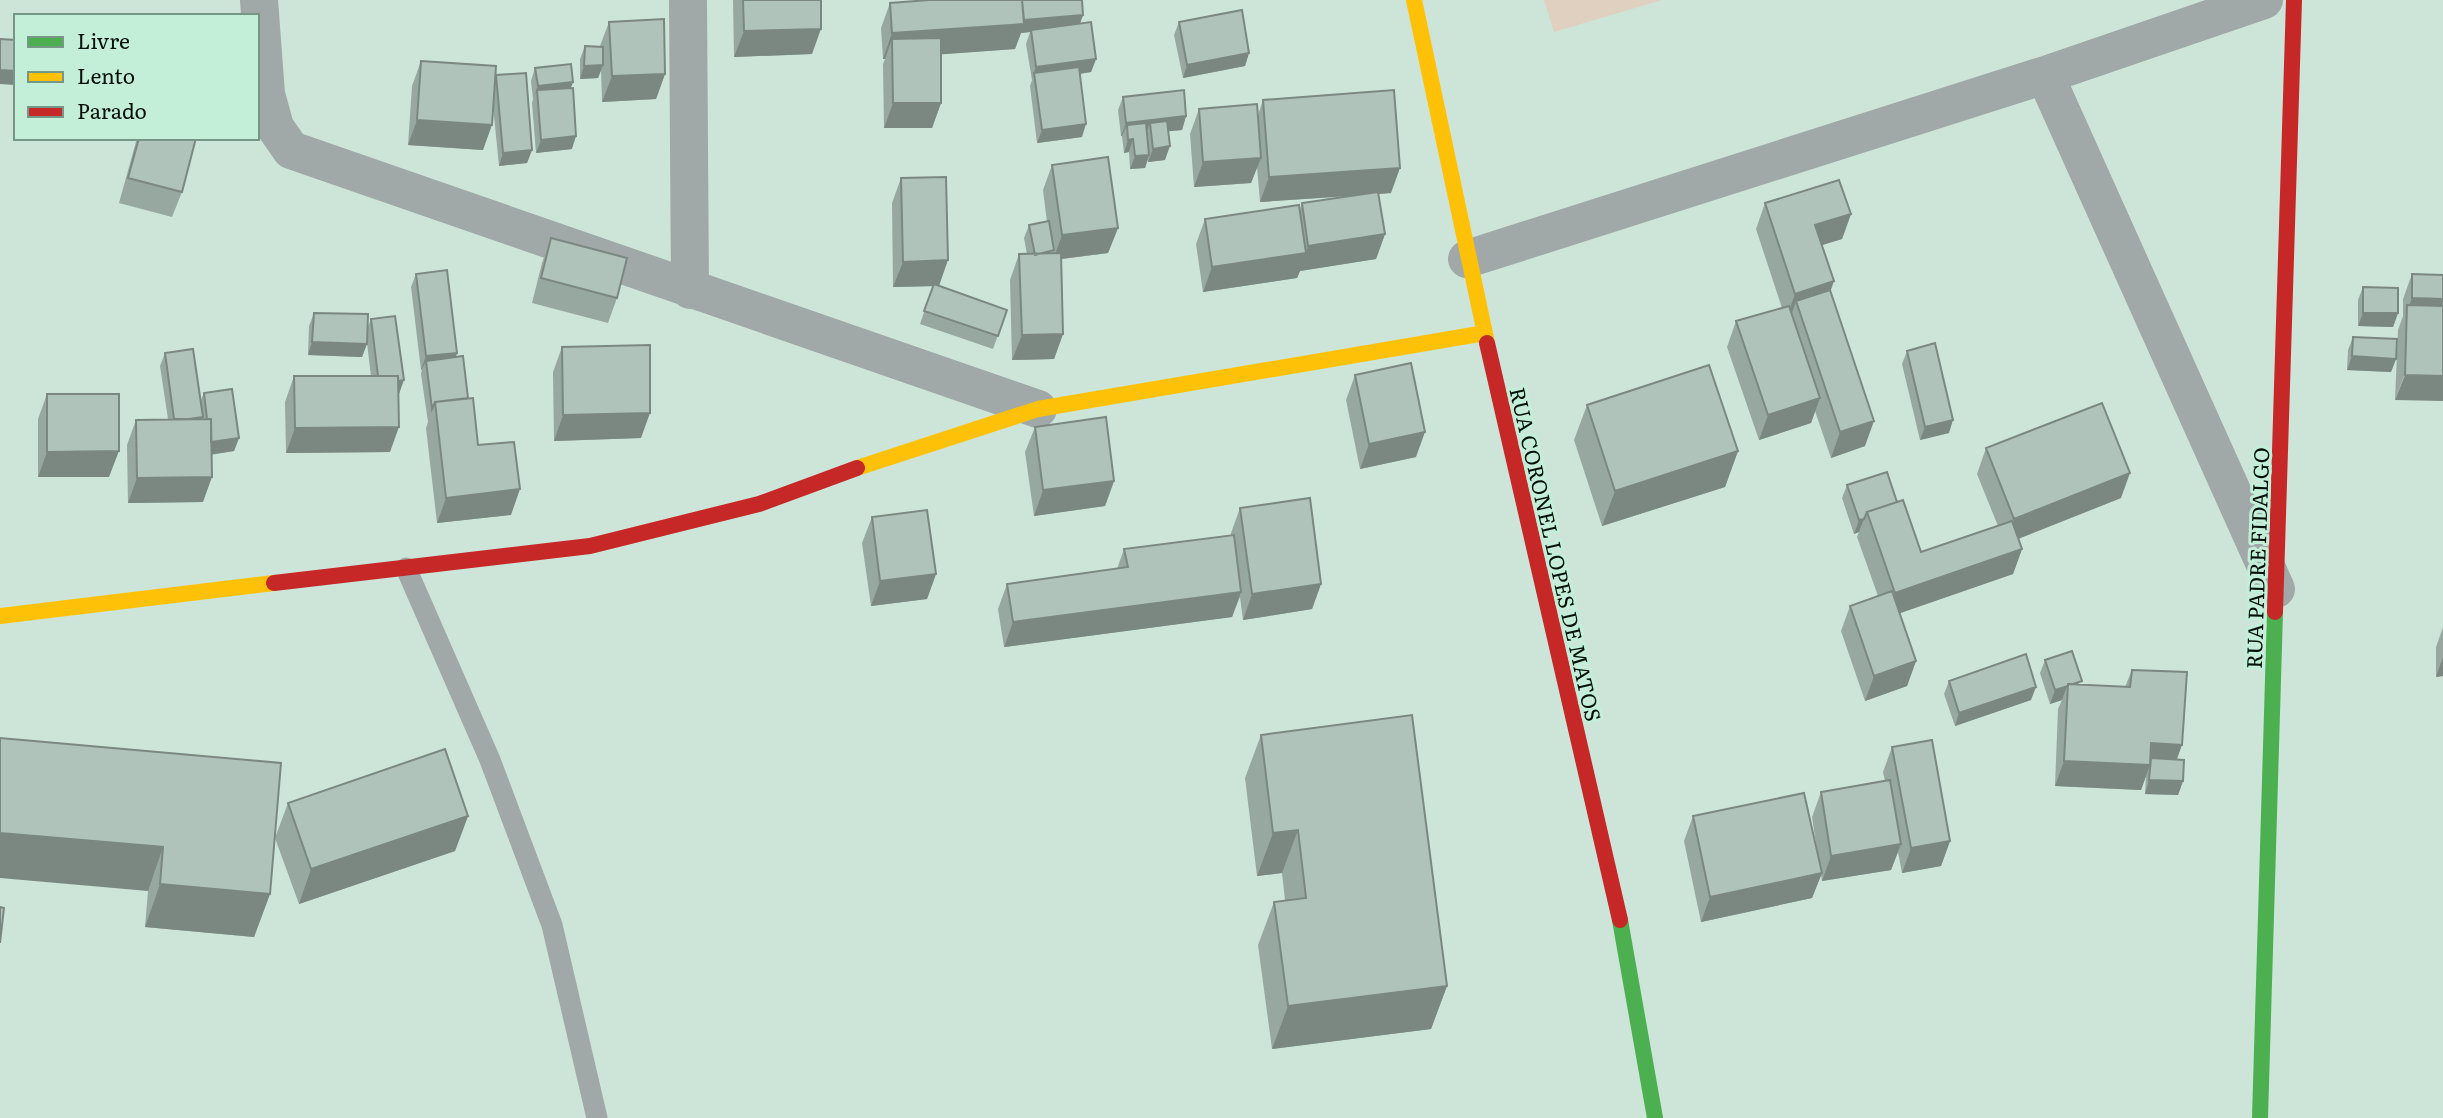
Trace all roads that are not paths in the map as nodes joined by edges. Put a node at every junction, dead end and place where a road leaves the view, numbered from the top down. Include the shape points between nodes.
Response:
1 (259, 0) edge
2 (688, 0) edge
3 (1414, 0) edge
4 (2264, 0) edge
5 (2294, 0) edge
6 (2045, 75) junction
7 (1466, 259) junction
8 (691, 290) junction
9 (1485, 333) junction
10 (1038, 409) junction
11 (405, 568) junction
12 (2276, 589) junction
13 (0, 616) edge
14 (597, 1118) edge
15 (1654, 1118) edge
16 (2260, 1118) edge

1 - 8 street via 266,94 275,127 291,150
2 - 8 street
3 - 7 street, RUA CORONEL LOPES DE MATOS
4 - 6 street
5 - 12 street, RUA PADRE FIDALGO
6 - 7 street
6 - 12 street
7 - 9 street, RUA CORONEL LOPES DE MATOS
8 - 10 street
9 - 10 street
9 - 15 street, RUA CORONEL LOPES DE MATOS via 1620,919
10 - 11 street via 746,508 590,546
11 - 13 street
11 - 14 lane via 490,760 552,925
12 - 16 street, RUA PADRE FIDALGO

